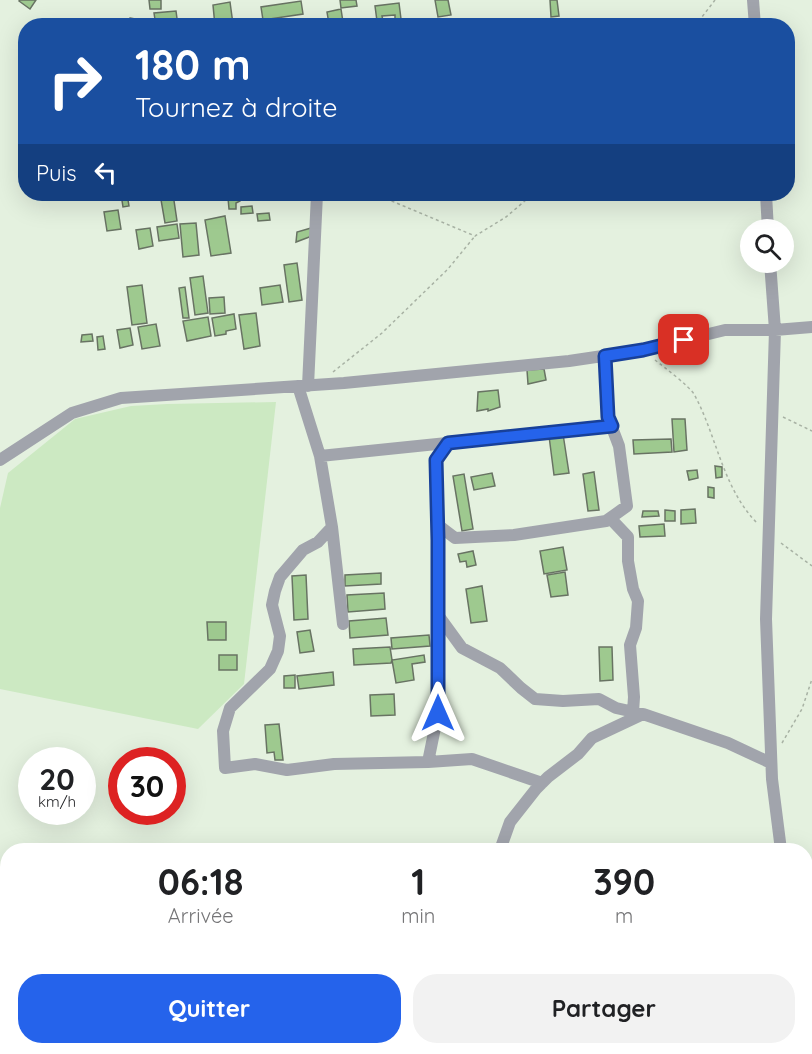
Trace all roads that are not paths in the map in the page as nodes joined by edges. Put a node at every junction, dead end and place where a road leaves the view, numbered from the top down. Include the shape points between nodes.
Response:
1 (753, 0) edge
2 (754, 18) edge
3 (316, 201) edge
4 (766, 201) edge
5 (767, 219) edge
6 (772, 273) edge
7 (812, 327) edge
8 (775, 330) junction
9 (605, 356) junction
10 (303, 386) junction
11 (612, 426) junction
12 (448, 443) junction
13 (320, 456) junction
14 (2, 457) edge
15 (610, 519) junction
16 (438, 525) junction
17 (332, 527) junction
18 (438, 615) junction
19 (343, 624) dead end
20 (638, 713) junction
21 (428, 762) junction
22 (771, 763) junction
23 (542, 783) junction
24 (502, 843) edge
25 (780, 843) edge

1 - 2 street
3 - 10 street
4 - 5 street
6 - 8 street
7 - 8 street
8 - 9 street via 725,330
8 - 22 street via 766,619
9 - 10 street
9 - 11 street via 608,417
10 - 13 street
10 - 14 street via 121,398 72,413
11 - 12 street
11 - 15 street via 619,446 627,506
12 - 13 street
12 - 16 street via 436,460
13 - 17 street
15 - 16 street via 514,535 455,537
15 - 20 street via 628,537 628,561 638,601 630,645
16 - 18 street
17 - 19 street
17 - 21 street via 318,542 303,550 280,577 272,605 280,636 278,651 270,669 230,708 223,731 225,768 255,764 287,770 334,764
18 - 20 street via 462,648 500,668 535,699 598,699
18 - 21 street via 438,713
20 - 22 street via 728,743
20 - 23 street via 592,738
21 - 23 street via 472,759
22 - 25 street
23 - 24 street via 510,822

